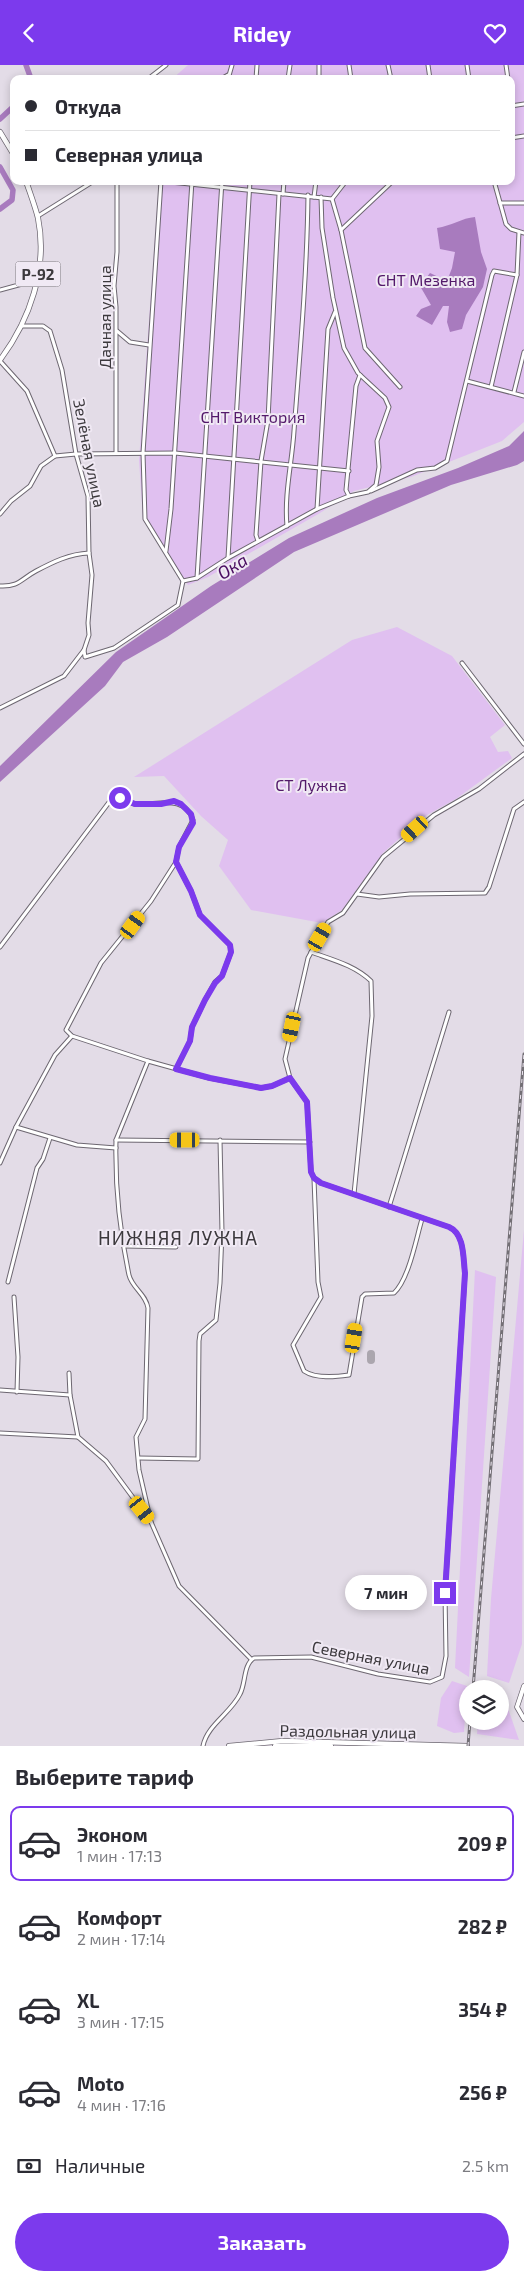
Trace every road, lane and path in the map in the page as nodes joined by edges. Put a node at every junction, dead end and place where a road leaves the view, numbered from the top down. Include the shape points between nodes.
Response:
1 (166, 65) edge
2 (153, 75) edge
3 (0, 132) edge
4 (10, 148) edge
5 (27, 185) edge
6 (88, 185) edge
7 (117, 185) edge
8 (161, 185) edge
9 (192, 185) edge
10 (209, 185) edge
11 (250, 185) edge
12 (283, 185) edge
13 (316, 185) edge
14 (343, 185) edge
15 (389, 185) edge
16 (495, 185) edge
17 (221, 187) junction
18 (250, 190) junction
19 (281, 194) junction
20 (308, 195) junction
21 (314, 197) junction
22 (321, 197) junction
23 (332, 199) junction
24 (500, 203) junction
25 (524, 203) edge
26 (38, 216) junction
27 (340, 230) junction
28 (519, 232) junction
29 (524, 233) edge
30 (517, 275) junction
31 (37, 280) junction
32 (0, 290) edge
33 (335, 311) junction
34 (21, 326) junction
35 (116, 331) junction
36 (149, 345) junction
37 (524, 352) edge
38 (0, 361) edge
39 (360, 375) junction
40 (467, 381) junction
41 (400, 387) dead end
42 (491, 387) junction
43 (514, 392) junction
44 (524, 396) edge
45 (116, 453) junction
46 (143, 453) junction
47 (175, 453) junction
48 (76, 454) junction
49 (204, 455) junction
50 (55, 456) junction
51 (233, 458) junction
52 (261, 461) junction
53 (290, 464) junction
54 (320, 467) junction
55 (349, 471) junction
56 (368, 492) junction
57 (349, 496) junction
58 (317, 509) junction
59 (0, 514) edge
60 (287, 526) junction
61 (258, 541) junction
62 (166, 552) junction
63 (89, 553) junction
64 (228, 558) junction
65 (197, 578) junction
66 (183, 581) junction
67 (0, 586) edge
68 (84, 650) junction
69 (462, 663) dead end
70 (0, 708) edge
71 (524, 743) edge
72 (524, 754) edge
73 (524, 802) edge
74 (176, 862) junction
75 (357, 893) junction
76 (0, 947) edge
77 (311, 952) junction
78 (449, 1012) dead end
79 (72, 1036) junction
80 (148, 1061) junction
81 (176, 1069) junction
82 (290, 1078) junction
83 (16, 1127) junction
84 (50, 1138) junction
85 (116, 1140) junction
86 (220, 1140) junction
87 (310, 1142) junction
88 (116, 1148) junction
89 (0, 1163) edge
90 (314, 1178) junction
91 (354, 1195) junction
92 (389, 1207) junction
93 (422, 1219) junction
94 (124, 1246) junction
95 (176, 1247) dead end
96 (8, 1282) dead end
97 (14, 1297) dead end
98 (69, 1373) dead end
99 (0, 1390) edge
100 (17, 1392) junction
101 (70, 1395) junction
102 (0, 1433) edge
103 (78, 1437) junction
104 (139, 1458) junction
105 (151, 1522) junction
106 (252, 1659) junction
107 (524, 1686) edge
108 (524, 1719) edge
109 (203, 1746) edge
110 (228, 1746) edge
111 (275, 1746) edge
112 (331, 1746) edge
113 (468, 1746) edge

1 - 2 street
3 - 4 main road
5 - 26 main road, Р-92
6 - 26 street
7 - 35 street, Дачная улица
8 - 36 street
9 - 47 street
10 - 17 street
11 - 18 street
12 - 19 street
13 - 21 street
14 - 23 street
15 - 27 street
16 - 24 street
17 - 18 street
17 - 49 street
18 - 19 street
18 - 51 street
19 - 20 street
19 - 52 street via 268,420
20 - 21 street
20 - 53 street
21 - 22 street
22 - 23 street
22 - 33 street via 322,228
23 - 27 street
24 - 25 street
24 - 28 street via 506,225
26 - 31 main road, Р-92 via 41,251
27 - 41 street via 364,349
28 - 29 street
28 - 30 street
30 - 40 street via 494,271 492,275
30 - 42 street
31 - 32 street
31 - 34 main road, Р-92
33 - 39 street via 344,349
33 - 54 street via 328,329
34 - 38 main road, Р-92
34 - 48 street, Зелёная улица via 42,326 50,331 62,370
35 - 36 street via 130,342
35 - 45 street, Дачная улица
36 - 46 street
37 - 43 street
38 - 50 street via 27,391
39 - 55 street via 356,386
39 - 56 street via 389,407 377,441 379,467 376,485
40 - 42 street
40 - 56 street via 447,461 435,468 417,470
42 - 43 street
43 - 44 street
45 - 46 street
45 - 48 street
46 - 47 street
46 - 62 street via 145,519
47 - 49 street
47 - 62 street
48 - 50 street
48 - 63 street, Зелёная улица via 88,496
49 - 51 street
49 - 65 street
50 - 59 street via 41,466 30,486
51 - 52 street
51 - 64 street
52 - 53 street
52 - 61 street
53 - 54 street
53 - 60 street
54 - 55 street
54 - 58 street
55 - 57 street via 346,491
56 - 57 street
57 - 58 street
58 - 60 street
60 - 61 street
61 - 64 street
62 - 66 street
63 - 67 street via 66,557 14,586
63 - 68 street, Зелёная улица via 92,575 88,642
64 - 65 street
65 - 66 street
66 - 68 street via 178,605 114,648 85,657
68 - 70 street via 64,676
69 - 71 street
72 - 75 street via 478,789 415,829 383,857
73 - 75 street via 514,809 485,893 379,897
74 - 76 street via 179,847 193,823 191,814 181,804 174,801 135,804 120,798 110,801
74 - 79 street via 151,901 102,963 67,1027
74 - 81 street via 200,915 230,945 231,952 222,976 192,1027 190,1041
75 - 77 street via 343,913 328,922
77 - 82 street via 284,1059
77 - 91 street via 351,966 371,981 372,1016
78 - 92 street
79 - 80 street
79 - 83 street via 55,1055
80 - 81 street
80 - 85 street
81 - 82 street via 261,1088
82 - 87 street via 307,1102
83 - 84 street
83 - 89 street
84 - 88 street via 94,1148
84 - 96 street via 37,1168
85 - 86 street
85 - 88 street
86 - 87 street
86 - 104 street via 220,1283 216,1320 200,1334 199,1341 198,1459
87 - 90 street
88 - 94 street
90 - 91 street, Северная улица
90 - 93 street via 321,1297 293,1345 307,1373 330,1377 349,1375 362,1297 365,1294 394,1293 398,1289
91 - 92 street, Северная улица
92 - 93 street, Северная улица
93 - 106 street, Северная улица via 458,1233 465,1273 445,1593 444,1674 439,1680 430,1682 378,1674 311,1657
94 - 95 street
94 - 104 street via 129,1278 145,1298 148,1308 145,1419 136,1437
97 - 100 street
98 - 101 street
99 - 100 street
100 - 101 street
101 - 103 street
102 - 103 street
103 - 105 street via 106,1461
104 - 105 street
105 - 106 street via 179,1585
106 - 109 street via 247,1666 240,1696 206,1736
107 - 108 street via 517,1704
110 - 113 main road, Раздольная улица via 283,1741
111 - 112 main road, Раздольная улица

